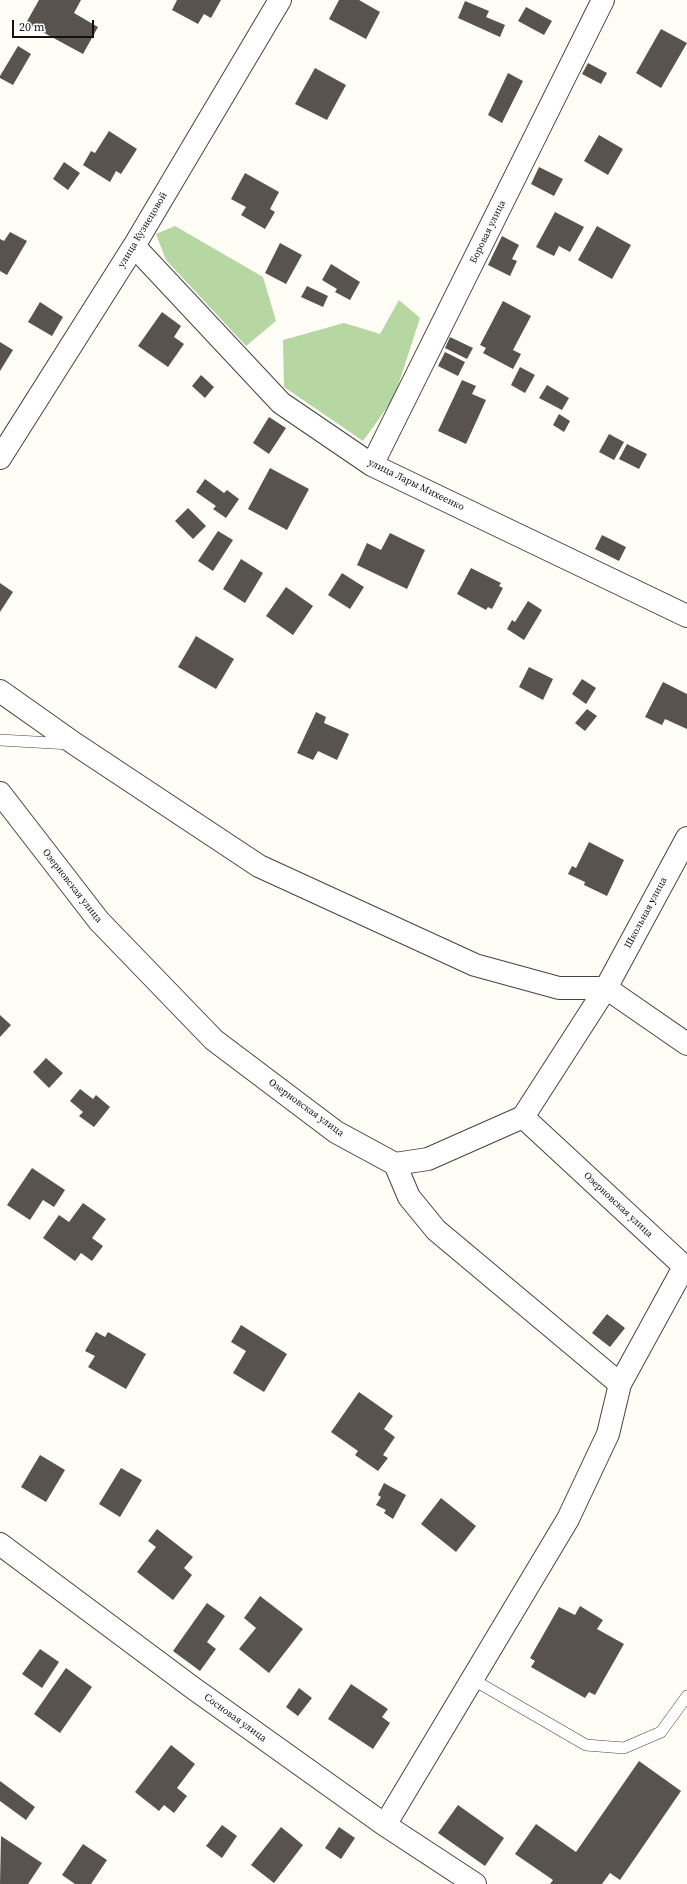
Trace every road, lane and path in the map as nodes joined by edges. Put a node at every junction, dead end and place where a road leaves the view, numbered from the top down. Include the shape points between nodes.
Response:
1 (280, 0) edge
2 (603, 0) edge
3 (134, 246) junction
4 (0, 458) edge
5 (372, 465) junction
6 (687, 616) edge
7 (0, 691) edge
8 (0, 740) edge
9 (74, 744) junction
10 (0, 793) edge
11 (687, 838) edge
12 (606, 988) junction
13 (687, 1044) edge
14 (523, 1117) junction
15 (395, 1164) junction
16 (685, 1268) edge
17 (620, 1384) junction
18 (0, 1544) edge
19 (472, 1679) junction
20 (687, 1696) edge
21 (384, 1826) junction
22 (475, 1884) edge

1 - 3 street, улица Кузнецовой
2 - 5 street, Боровая улица
3 - 4 street, улица Кузнецовой
3 - 5 street, улица Лары Михеенко via 281,403
5 - 6 street, улица Лары Михеенко
7 - 9 street
8 - 9 lane
9 - 12 street via 259,866 446,952 475,965 558,988
10 - 15 street, Озерновская улица via 99,921 214,1040 336,1132
11 - 12 street, Школьная улица
12 - 13 street
12 - 14 street, Школьная улица
14 - 15 street via 428,1159
14 - 16 street, Озерновская улица
15 - 17 street via 409,1197 436,1230
16 - 17 street
17 - 19 street via 608,1434 568,1520
18 - 21 street, Сосновая улица
19 - 20 lane via 586,1745 624,1748 661,1732
19 - 21 street
21 - 22 street, Сосновая улица

